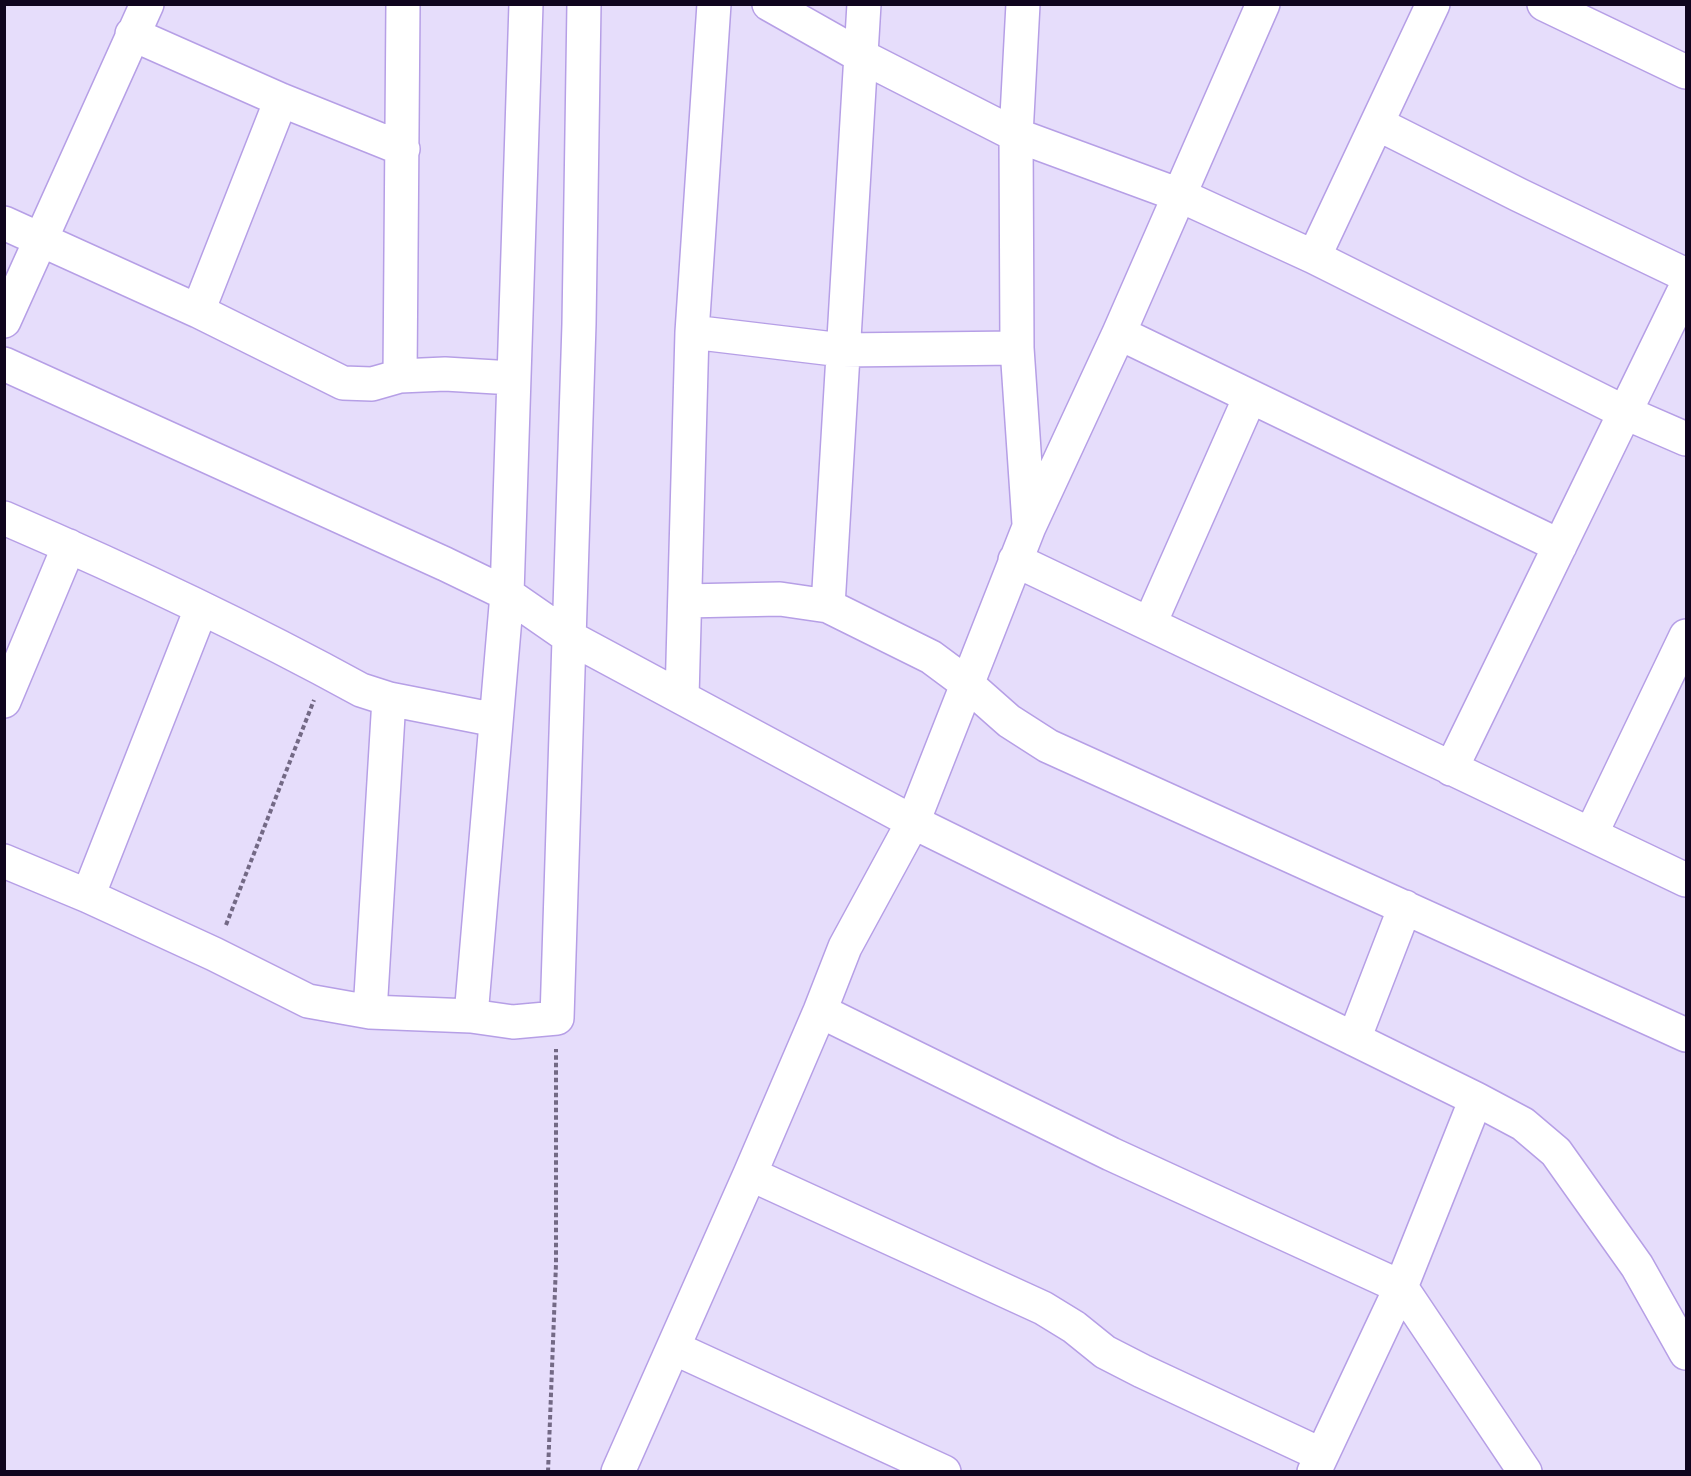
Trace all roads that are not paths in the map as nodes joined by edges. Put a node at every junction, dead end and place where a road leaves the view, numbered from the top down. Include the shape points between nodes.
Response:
1 (147, 4) edge
2 (403, 4) edge
3 (525, 4) edge
4 (584, 4) edge
5 (714, 4) edge
6 (769, 4) edge
7 (864, 4) edge
8 (1023, 4) edge
9 (1263, 4) edge
10 (1433, 4) edge
11 (1544, 4) edge
12 (1602, 16) edge
13 (132, 34) junction
14 (861, 56) junction
15 (1686, 72) edge
16 (282, 100) junction
17 (1378, 124) junction
18 (1016, 135) junction
19 (403, 149) junction
20 (1179, 195) junction
21 (4, 223) edge
22 (42, 240) junction
23 (1314, 256) junction
24 (1686, 275) edge
25 (1686, 287) edge
26 (198, 311) junction
27 (4, 321) edge
28 (693, 332) junction
29 (1119, 333) junction
30 (1017, 348) junction
31 (842, 350) junction
32 (4, 364) edge
33 (400, 376) junction
34 (513, 378) junction
35 (1250, 397) junction
36 (1626, 412) junction
37 (1686, 439) edge
38 (4, 518) edge
39 (1029, 527) junction
40 (69, 546) junction
41 (1560, 546) junction
42 (1015, 560) junction
43 (507, 594) junction
44 (685, 601) junction
45 (828, 606) junction
46 (201, 609) junction
47 (1149, 623) junction
48 (569, 637) junction
49 (1682, 655) edge
50 (966, 683) junction
51 (682, 697) junction
52 (389, 699) junction
53 (4, 701) edge
54 (496, 720) junction
55 (1451, 769) junction
56 (913, 822) junction
57 (1591, 834) junction
58 (4, 861) edge
59 (1686, 880) edge
60 (88, 896) junction
61 (1405, 907) junction
62 (820, 1011) junction
63 (370, 1012) junction
64 (471, 1016) junction
65 (1686, 1035) edge
66 (1354, 1039) junction
67 (1476, 1099) junction
68 (750, 1174) junction
69 (1401, 1287) junction
70 (674, 1348) junction
71 (1686, 1353) edge
72 (1318, 1463) edge
73 (618, 1472) edge
74 (944, 1472) edge
75 (1525, 1472) edge

1 - 13 street
2 - 19 street
3 - 34 street
4 - 48 street
5 - 28 street
6 - 14 street
7 - 14 street
8 - 18 street
9 - 20 street
10 - 17 street
11 - 12 street
12 - 15 street
13 - 16 street
13 - 22 street
14 - 18 street
14 - 31 street
16 - 19 street
16 - 26 street
17 - 23 street
17 - 24 street
18 - 20 street
18 - 30 street
19 - 33 street
20 - 23 street
20 - 29 street
21 - 22 street
22 - 26 street
22 - 27 street
23 - 36 street
25 - 36 street
26 - 33 street via 343,383 372,384
28 - 31 street
28 - 44 street
29 - 35 street
29 - 39 street
30 - 31 street
30 - 39 street
31 - 45 street
32 - 43 street
33 - 34 street
34 - 43 street
35 - 41 street
35 - 47 street
36 - 37 street
36 - 41 street
38 - 40 street
39 - 42 street
40 - 46 street
40 - 53 street
41 - 55 street
42 - 47 street
42 - 50 street
43 - 48 street
43 - 54 street
44 - 45 street via 780,599
44 - 51 street
45 - 50 street via 931,657
46 - 52 street via 361,690
46 - 60 street
47 - 55 street
48 - 51 street
48 - 64 street via 557,1018 513,1022
49 - 57 street
50 - 56 street
50 - 61 street via 1009,722 1048,746
51 - 56 street
52 - 54 street
52 - 63 street
54 - 64 street
55 - 57 street
56 - 62 street via 845,947
56 - 66 street
57 - 59 street
58 - 60 street
60 - 63 street via 308,1001
61 - 65 street
61 - 66 street
62 - 68 street
62 - 69 street via 1111,1154
63 - 64 street
66 - 67 street
67 - 69 street
67 - 71 street via 1523,1124 1556,1152 1637,1266
68 - 70 street
68 - 72 street via 1043,1308 1105,1352
69 - 72 street
69 - 75 street
70 - 73 street
70 - 74 street

